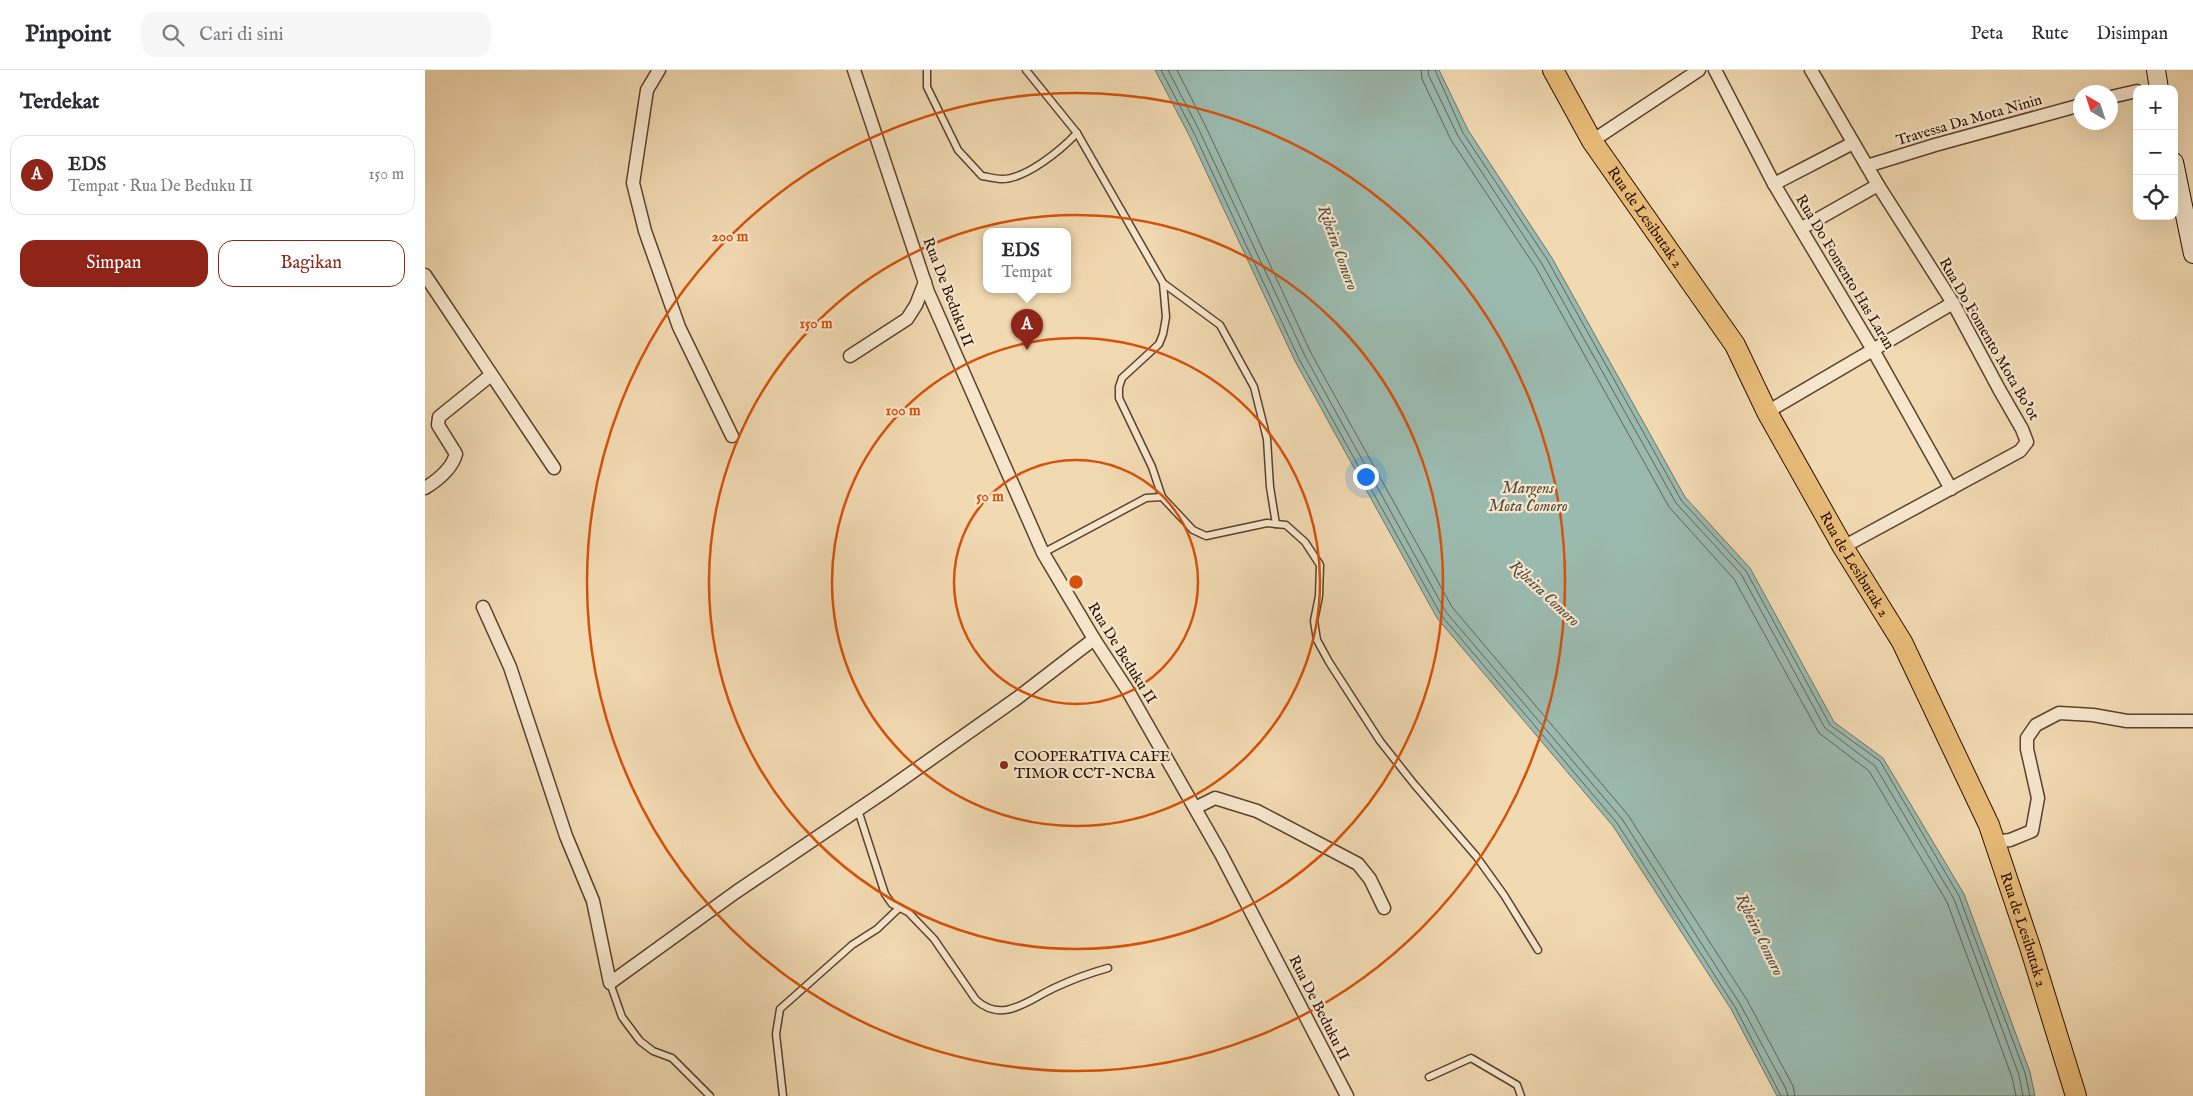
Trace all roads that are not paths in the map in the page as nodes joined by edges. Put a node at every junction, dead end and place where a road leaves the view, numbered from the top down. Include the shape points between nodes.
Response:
1 (659, 70) edge
2 (854, 70) edge
3 (927, 70) edge
4 (1026, 70) edge
5 (1553, 70) edge
6 (1699, 70) edge
7 (1715, 70) edge
8 (1811, 70) edge
9 (2133, 92) edge
10 (2118, 95) edge
11 (2073, 107) edge
12 (1077, 133) junction
13 (1592, 141) junction
14 (1853, 144) junction
15 (1867, 166) junction
16 (2177, 175) edge
17 (1774, 184) junction
18 (1877, 185) junction
19 (1802, 228) junction
20 (2193, 254) edge
21 (425, 275) edge
22 (925, 282) junction
23 (1163, 283) junction
24 (429, 290) edge
25 (1953, 303) junction
26 (1873, 350) junction
27 (850, 356) dead end
28 (491, 375) junction
29 (1767, 412) junction
30 (732, 436) dead end
31 (554, 468) dead end
32 (425, 488) edge
33 (1951, 490) junction
34 (1161, 497) junction
35 (1276, 524) junction
36 (1843, 547) junction
37 (1043, 553) junction
38 (483, 607) dead end
39 (1094, 639) junction
40 (2193, 721) edge
41 (1195, 808) junction
42 (858, 810) junction
43 (1994, 842) junction
44 (1384, 908) dead end
45 (898, 909) junction
46 (1538, 950) dead end
47 (1108, 968) dead end
48 (610, 984) junction
49 (1429, 1077) dead end
50 (710, 1096) edge
51 (783, 1096) edge
52 (1347, 1096) edge
53 (1521, 1096) edge
54 (2076, 1096) edge

1 - 30 street via 647,90 633,183 645,231 679,327
2 - 22 street, Rua De Beduku II
3 - 12 lane via 927,87 958,150 983,176 1004,179 1032,169 1059,152
4 - 12 lane
5 - 13 main road, Rua de Lesibutak 2
6 - 13 street
7 - 17 street, Rua Do Fomento Has Laran
8 - 14 street, Rua Do Fomento Mota Bo’ot
9 - 10 street
11 - 15 street, Travessa Da Mota Ninin
12 - 23 lane
13 - 29 main road, Rua de Lesibutak 2 via 1735,345
14 - 15 street, Rua Do Fomento Mota Bo’ot
14 - 17 street
15 - 18 street, Rua Do Fomento Mota Bo’ot
16 - 20 street
17 - 19 street, Rua Do Fomento Has Laran
18 - 19 street
18 - 25 street, Rua Do Fomento Mota Bo’ot
19 - 26 street, Rua Do Fomento Has Laran
21 - 24 street
22 - 27 street via 907,319
22 - 37 street, Rua De Beduku II
23 - 34 lane via 1166,317 1159,344 1123,378 1119,387 1119,398 1152,467
23 - 35 lane via 1220,325 1254,387 1267,440
24 - 28 street
25 - 26 street
25 - 33 street, Rua Do Fomento Mota Bo’ot via 2027,442 2020,451
26 - 29 street
26 - 33 street, Rua Do Fomento Has Laran
28 - 31 street
28 - 32 street via 439,417 438,425 456,454 454,462
29 - 36 main road, Rua de Lesibutak 2
33 - 36 street, Rua Do Fomento Mota Bo’ot
34 - 35 lane via 1193,530 1206,536 1267,523
34 - 37 lane via 1146,498
35 - 46 lane via 1286,524 1305,542 1320,565 1314,621 1317,640 1329,662 1386,748 1476,856
36 - 43 main road, Rua de Lesibutak 2 via 1902,642 1989,825
37 - 39 street, Rua De Beduku II
38 - 48 street via 510,667 566,836 593,901
39 - 41 street, Rua De Beduku II via 1128,691
39 - 42 street via 1016,699
40 - 43 street via 2127,721 2059,713 2036,725 2027,738 2038,798 2033,831
41 - 44 street via 1215,798 1257,811 1358,864 1370,879
41 - 52 street, Rua De Beduku II
42 - 45 lane via 885,894
42 - 48 street via 736,892
43 - 54 main road, Rua de Lesibutak 2
45 - 47 lane via 908,912 924,927 976,1000 994,1011 1026,1004 1060,986
45 - 51 lane via 780,1009 776,1034
48 - 50 lane via 621,1017 641,1041 653,1051 672,1058
49 - 53 lane via 1471,1058 1517,1085

